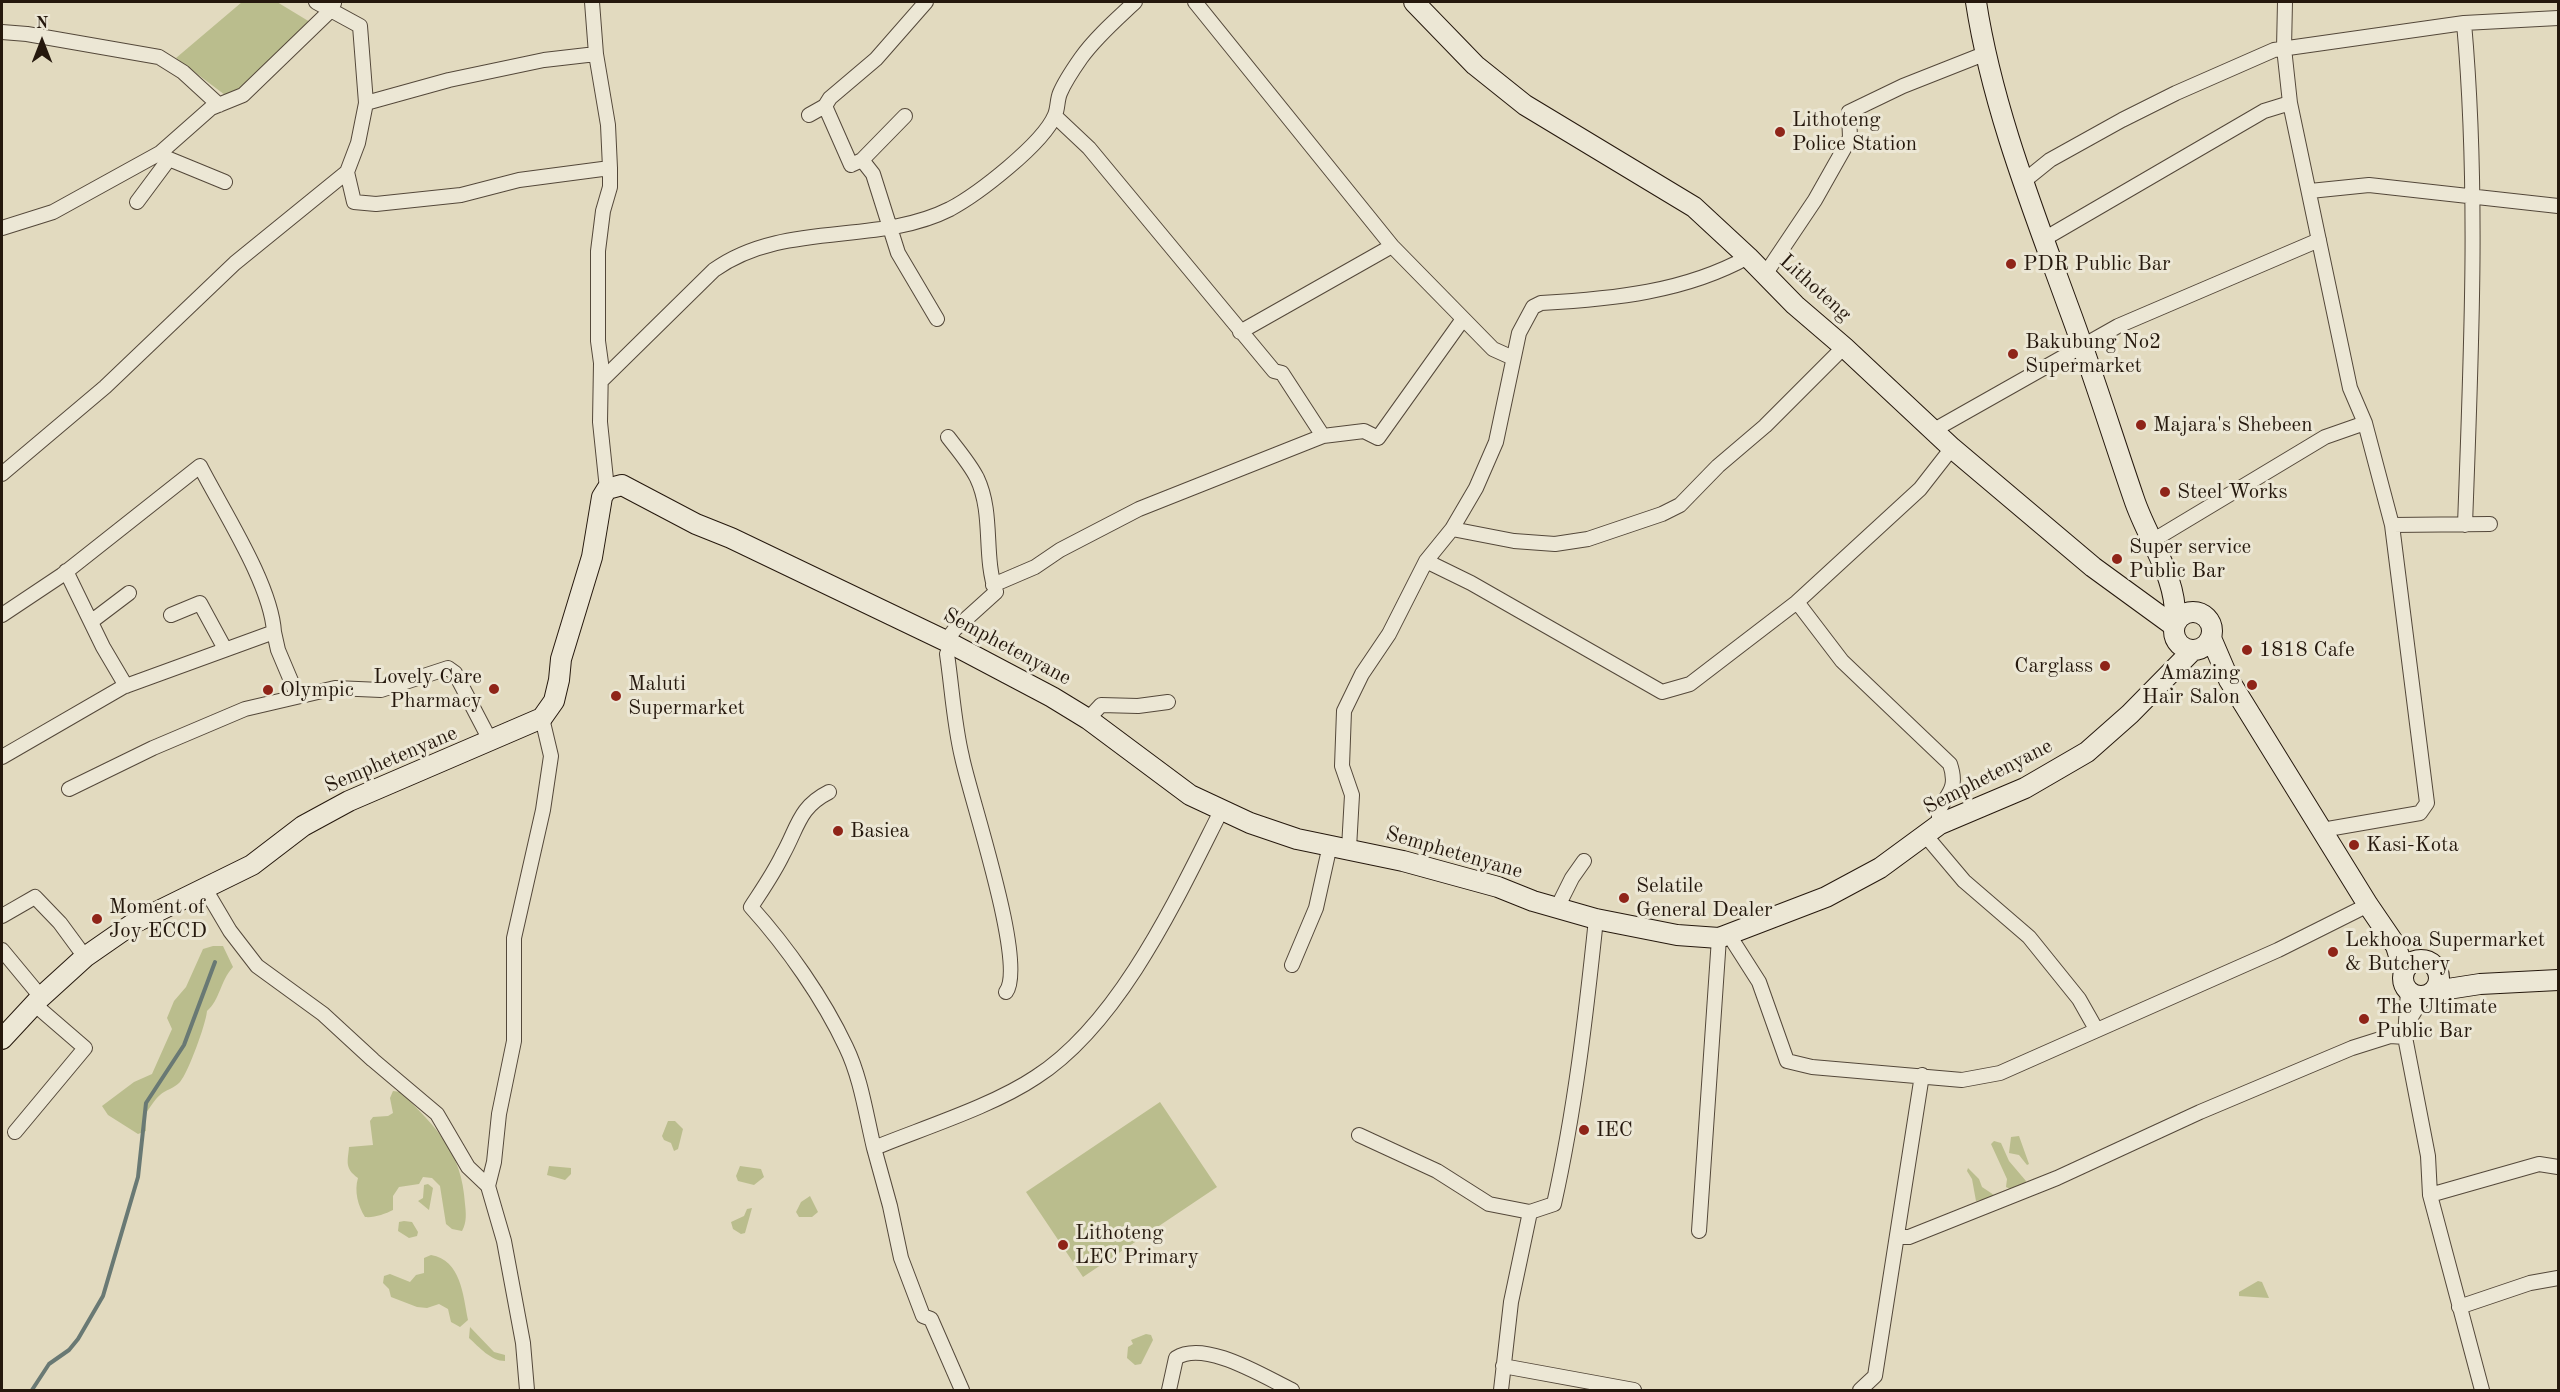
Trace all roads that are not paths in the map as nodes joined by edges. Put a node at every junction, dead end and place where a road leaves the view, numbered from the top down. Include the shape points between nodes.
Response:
1 (316, 2) edge
2 (592, 2) edge
3 (926, 2) edge
4 (1135, 2) edge
5 (1195, 2) edge
6 (1414, 2) edge
7 (1976, 2) edge
8 (2286, 2) edge
9 (333, 6) edge
10 (2559, 18) edge
11 (2464, 23) junction
12 (2, 32) edge
13 (2284, 48) junction
14 (596, 54) junction
15 (1984, 54) junction
16 (366, 103) junction
17 (2290, 103) junction
18 (219, 105) junction
19 (825, 106) junction
20 (809, 115) dead end
21 (905, 116) dead end
22 (1055, 116) junction
23 (164, 156) junction
24 (862, 160) junction
25 (610, 168) junction
26 (347, 172) junction
27 (2024, 181) junction
28 (225, 182) dead end
29 (2310, 191) junction
30 (2474, 196) junction
31 (137, 202) dead end
32 (2559, 206) edge
33 (891, 226) junction
34 (2, 228) edge
35 (2044, 239) junction
36 (2319, 240) junction
37 (1392, 246) junction
38 (1748, 257) junction
39 (1764, 276) junction
40 (937, 319) dead end
41 (1463, 319) junction
42 (1240, 332) junction
43 (1844, 347) junction
44 (2083, 347) junction
45 (1513, 357) junction
46 (601, 381) junction
47 (2365, 423) junction
48 (1934, 430) junction
49 (1323, 436) junction
50 (948, 437) dead end
51 (1952, 448) junction
52 (2, 474) edge
53 (607, 489) junction
54 (2490, 524) dead end
55 (2392, 525) junction
56 (2465, 525) junction
57 (1452, 529) junction
58 (2152, 542) junction
59 (1426, 561) junction
60 (66, 571) junction
61 (2170, 580) junction
62 (993, 585) junction
63 (129, 593) dead end
64 (1797, 602) junction
65 (2197, 611) junction
66 (2, 615) edge
67 (171, 615) dead end
68 (92, 621) junction
69 (2175, 629) junction
70 (274, 632) junction
71 (949, 643) junction
72 (2200, 646) junction
73 (225, 649) junction
74 (2165, 675) junction
75 (126, 686) junction
76 (297, 695) junction
77 (1168, 702) dead end
78 (542, 718) junction
79 (1088, 719) junction
80 (491, 742) junction
81 (2, 757) edge
82 (69, 789) dead end
83 (829, 792) dead end
84 (1221, 811) junction
85 (1933, 830) junction
86 (2322, 830) junction
87 (1340, 847) junction
88 (1584, 861) dead end
89 (204, 887) junction
90 (2368, 905) junction
91 (1557, 908) junction
92 (2, 916) edge
93 (1596, 919) junction
94 (1724, 937) junction
95 (2, 950) edge
96 (85, 957) junction
97 (1292, 966) dead end
98 (2559, 980) edge
99 (2418, 982) junction
100 (2480, 984) junction
101 (1006, 992) dead end
102 (37, 1000) junction
103 (2096, 1029) junction
104 (2406, 1030) junction
105 (2, 1039) edge
106 (1922, 1075) junction
107 (15, 1132) dead end
108 (1359, 1135) dead end
109 (874, 1148) junction
110 (2559, 1167) edge
111 (488, 1186) junction
112 (2430, 1196) junction
113 (1530, 1212) junction
114 (1699, 1231) dead end
115 (1898, 1238) junction
116 (2559, 1278) edge
117 (2459, 1306) junction
118 (1503, 1366) junction
119 (527, 1390) edge
120 (962, 1390) edge
121 (1168, 1390) edge
122 (1292, 1390) edge
123 (1501, 1390) edge
124 (1634, 1390) edge
125 (1860, 1390) edge
126 (2482, 1390) edge

1 - 9 street
2 - 14 street
3 - 19 street via 876,59
4 - 22 street via 1082,56 1060,93
5 - 37 street
6 - 38 main road, Lithoteng via 1475,65 1524,105 1694,207
7 - 15 main road
8 - 13 street
9 - 16 street via 360,26
9 - 18 street via 243,95
10 - 11 street
11 - 13 street
11 - 30 street
12 - 18 street via 159,57 183,72
13 - 17 street
13 - 27 street via 2122,120 2050,160
14 - 16 street via 544,60 448,80
14 - 25 street via 608,125
15 - 27 main road
15 - 39 street via 1849,112 1850,138 1815,200
16 - 26 street
17 - 29 street
17 - 35 street via 2264,111
18 - 23 street via 211,108
19 - 20 street
19 - 24 street via 851,165
21 - 24 street
22 - 33 street via 1029,148 976,193 950,209
22 - 42 street via 1089,148
23 - 28 street
23 - 31 street
23 - 34 street via 53,212
24 - 33 street via 873,174
25 - 26 street via 519,180 461,195 376,204 354,202
25 - 46 street via 598,251
26 - 52 street via 235,263 105,387
27 - 35 main road
29 - 30 street via 2369,185
29 - 36 street
30 - 32 street
30 - 56 street
33 - 40 street via 898,253
33 - 46 street via 830,233 751,249 730,258
35 - 44 main road
36 - 44 street via 2118,326
36 - 47 street via 2350,388
37 - 41 street
37 - 42 street
38 - 39 main road, Lithoteng
38 - 45 street via 1717,274 1686,283 1621,296 1541,303 1533,307 1526,319
39 - 43 main road, Lithoteng
41 - 45 street via 1493,349
41 - 49 street via 1378,438 1364,431
42 - 49 street via 1274,371 1282,373
43 - 48 main road, Lithoteng
43 - 57 street via 1680,505 1662,514 1588,539 1555,544
44 - 48 street
44 - 58 main road
45 - 57 street via 1496,442
46 - 53 street via 600,422
47 - 55 street
47 - 58 street via 2325,437
48 - 51 main road, Lithoteng
49 - 62 street via 1139,508 1035,567
50 - 62 street via 977,478 982,493
51 - 64 street via 1912,496
51 - 69 main road, Lithoteng via 2093,567
53 - 71 main road, Semphetenyane via 622,485
53 - 78 main road via 554,701
54 - 56 street
55 - 56 street
55 - 86 street via 2427,803 2420,813
57 - 59 street
58 - 61 main road
59 - 64 street via 1662,692 1690,684
59 - 87 street via 1344,711 1342,766 1352,795
60 - 66 street
60 - 68 street
60 - 70 street via 200,466 251,563 273,615
61 - 65 main road
61 - 69 main road
62 - 71 street via 996,592 955,629
63 - 68 street
64 - 85 street via 1842,661 1950,764 1955,778
65 - 69 main road via 2186,612
65 - 72 main road via 2211,623
67 - 73 street via 200,603
68 - 75 street
69 - 72 main road via 2185,648
69 - 74 main road
70 - 73 street
70 - 76 street
71 - 79 main road, Semphetenyane
71 - 101 street via 947,654 961,757 984,837 1010,958 1012,979
72 - 74 main road, Semphetenyane
72 - 86 main road via 2214,669 2229,680
73 - 75 street
74 - 85 main road, Semphetenyane via 2130,714 2087,752 2025,788
75 - 81 street
76 - 80 street via 335,688 381,690 448,668 456,673
76 - 82 street via 245,709
77 - 79 street via 1101,705
78 - 80 main road, Semphetenyane
78 - 111 street via 551,756 514,938 514,1041
79 - 84 main road, Semphetenyane via 1153,770
80 - 89 main road, Semphetenyane via 349,801 303,826 252,865
83 - 109 street via 814,800 796,824 784,854 751,907 792,955 846,1047
84 - 87 main road, Semphetenyane via 1278,833
84 - 109 street via 1146,954 1101,1017 1054,1063 1036,1078 1011,1090
85 - 94 main road, Semphetenyane via 1880,868 1826,897
85 - 103 street via 1964,881 2029,937 2079,999
86 - 90 main road
87 - 91 main road, Semphetenyane via 1498,887
87 - 97 street
88 - 91 street
89 - 96 main road, Semphetenyane via 134,923
89 - 111 street via 257,966 323,1014 437,1114 468,1167
90 - 99 main road
90 - 103 street via 2278,950
91 - 93 main road, Semphetenyane
92 - 96 street via 35,897
93 - 94 main road, Semphetenyane via 1677,935
93 - 113 street via 1583,1051 1554,1204
94 - 106 street via 1759,982 1787,1061 1812,1067
94 - 114 street
95 - 102 street
96 - 102 main road, Semphetenyane
98 - 100 main road
99 - 100 main road
99 - 100 main road via 2430,962 2438,969
99 - 104 street
102 - 105 main road, Semphetenyane
102 - 107 street via 85,1048
103 - 106 street via 1982,1078
104 - 112 street via 2428,1156
104 - 115 street via 2352,1048 2200,1112 2057,1178
106 - 115 street
108 - 113 street via 1437,1171 1489,1204
109 - 120 street via 901,1258 923,1316 931,1319
110 - 112 street via 2539,1164
111 - 119 street via 523,1343
112 - 117 street
113 - 118 street via 1511,1302
115 - 125 street via 1875,1376
116 - 117 street via 2530,1283
117 - 126 street
118 - 123 street
118 - 124 street
121 - 122 street via 1176,1358 1196,1353 1239,1364

